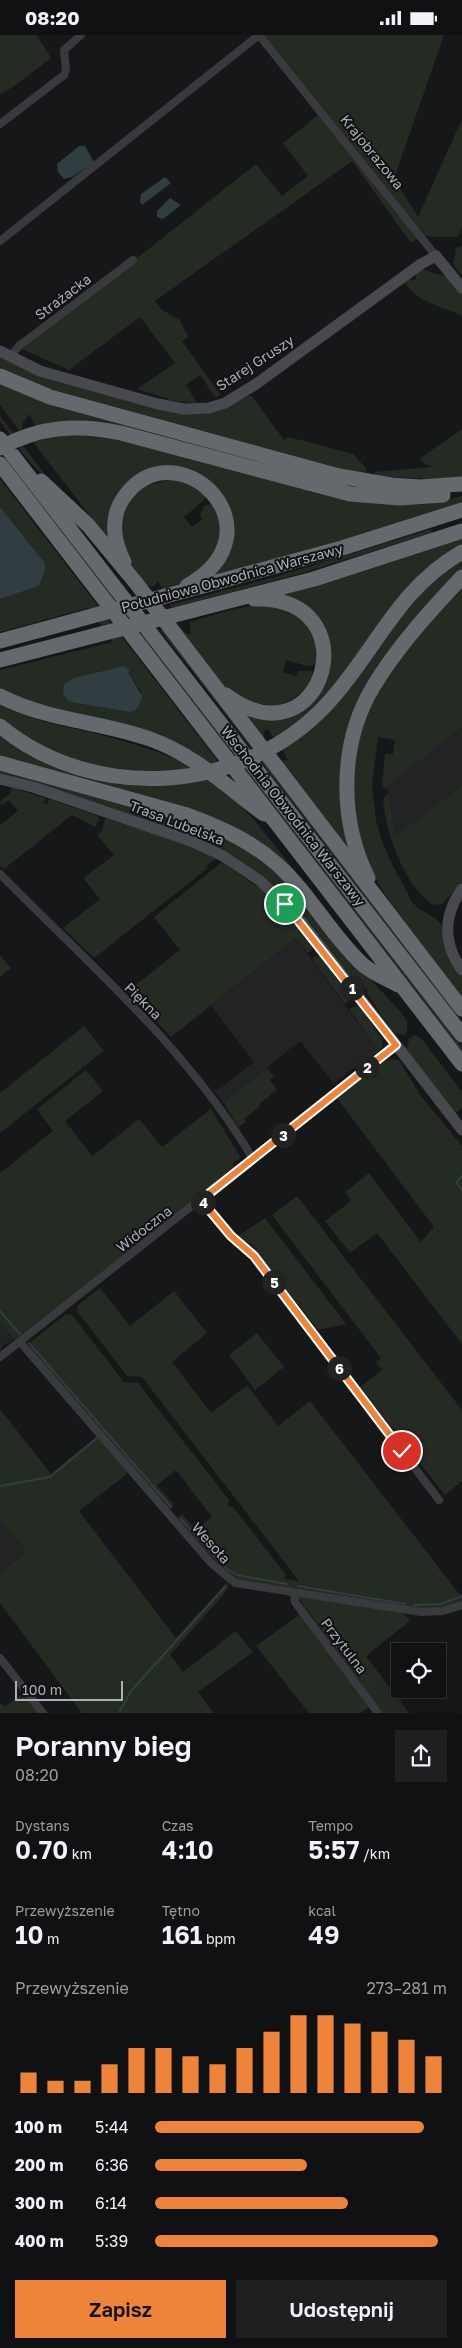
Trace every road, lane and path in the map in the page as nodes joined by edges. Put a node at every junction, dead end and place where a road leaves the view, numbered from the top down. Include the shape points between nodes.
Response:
1 (81, 35) edge
2 (259, 35) edge
3 (0, 125) edge
4 (0, 241) edge
5 (436, 256) junction
6 (133, 260) dead end
7 (462, 288) edge
8 (5, 354) edge
9 (0, 376) edge
10 (0, 439) edge
11 (0, 448) edge
12 (17, 461) junction
13 (0, 464) edge
14 (462, 484) edge
15 (462, 491) edge
16 (462, 510) edge
17 (462, 531) edge
18 (462, 552) edge
19 (462, 577) edge
20 (136, 583) junction
21 (157, 599) junction
22 (232, 600) junction
23 (0, 641) edge
24 (0, 660) edge
25 (213, 684) junction
26 (0, 696) edge
27 (0, 726) edge
28 (0, 763) edge
29 (0, 779) edge
30 (279, 825) junction
31 (0, 874) edge
32 (462, 889) edge
33 (383, 904) junction
34 (462, 970) edge
35 (406, 989) junction
36 (462, 1009) edge
37 (462, 1035) edge
38 (396, 1045) junction
39 (462, 1064) edge
40 (462, 1130) edge
41 (253, 1159) junction
42 (201, 1200) junction
43 (20, 1342) junction
44 (0, 1357) edge
45 (439, 1500) dead end
46 (294, 1593) junction
47 (462, 1605) edge
48 (0, 1657) edge
49 (44, 1713) edge
50 (378, 1713) edge

1 - 3 street via 64,50 64,75
2 - 4 street
2 - 5 street, Krajobrazowa
5 - 7 street, Krajobrazowa
5 - 8 street, Starej Gruszy via 239,396 209,408 184,409 158,404 40,371
6 - 8 street, Strażacka
9 - 14 highway via 50,397 348,478 420,487
10 - 12 highway
11 - 15 highway via 26,435 52,428 94,427 350,494 400,498
12 - 20 highway via 82,518
12 - 37 highway, Wschodnia Obwodnica Warszawy
13 - 30 highway
16 - 21 highway, Południowa Obwodnica Warszawy via 342,548
17 - 22 highway, Południowa Obwodnica Warszawy via 314,579
18 - 27 highway via 410,593 326,705 269,749 240,762 202,774 142,779 90,771 42,753
19 - 33 highway via 385,668 362,710 353,736 347,781 350,826 363,867
20 - 21 highway via 114,537 121,501 137,484 156,475 175,473 200,481 216,495 221,505 227,532 224,546 219,558 202,576 188,586
20 - 25 highway
21 - 23 highway, Południowa Obwodnica Warszawy
22 - 24 highway, Południowa Obwodnica Warszawy
22 - 25 highway via 275,601 298,609 317,627 325,654 323,671 306,700 274,713 260,713 235,703
25 - 33 highway
26 - 30 highway via 44,715 131,733 174,749 204,767
28 - 35 highway via 187,815 241,838 278,865 362,964
29 - 38 street, Trasa Lubelska via 191,841 248,872 296,915
30 - 35 highway
31 - 41 street, Piękna via 169,1044 215,1100
32 - 34 street via 451,908 447,929 450,946
33 - 36 highway
35 - 39 highway
38 - 40 street, Trasa Lubelska
38 - 41 street, Widoczna
41 - 42 street, Widoczna
42 - 43 street, Widoczna
42 - 45 street via 231,1236 254,1256
43 - 44 street, Widoczna
43 - 46 street, Wesoła via 219,1571 235,1583
46 - 47 street, Wesoła via 421,1612 443,1611
46 - 50 street, Przytulna via 295,1602
48 - 49 street

